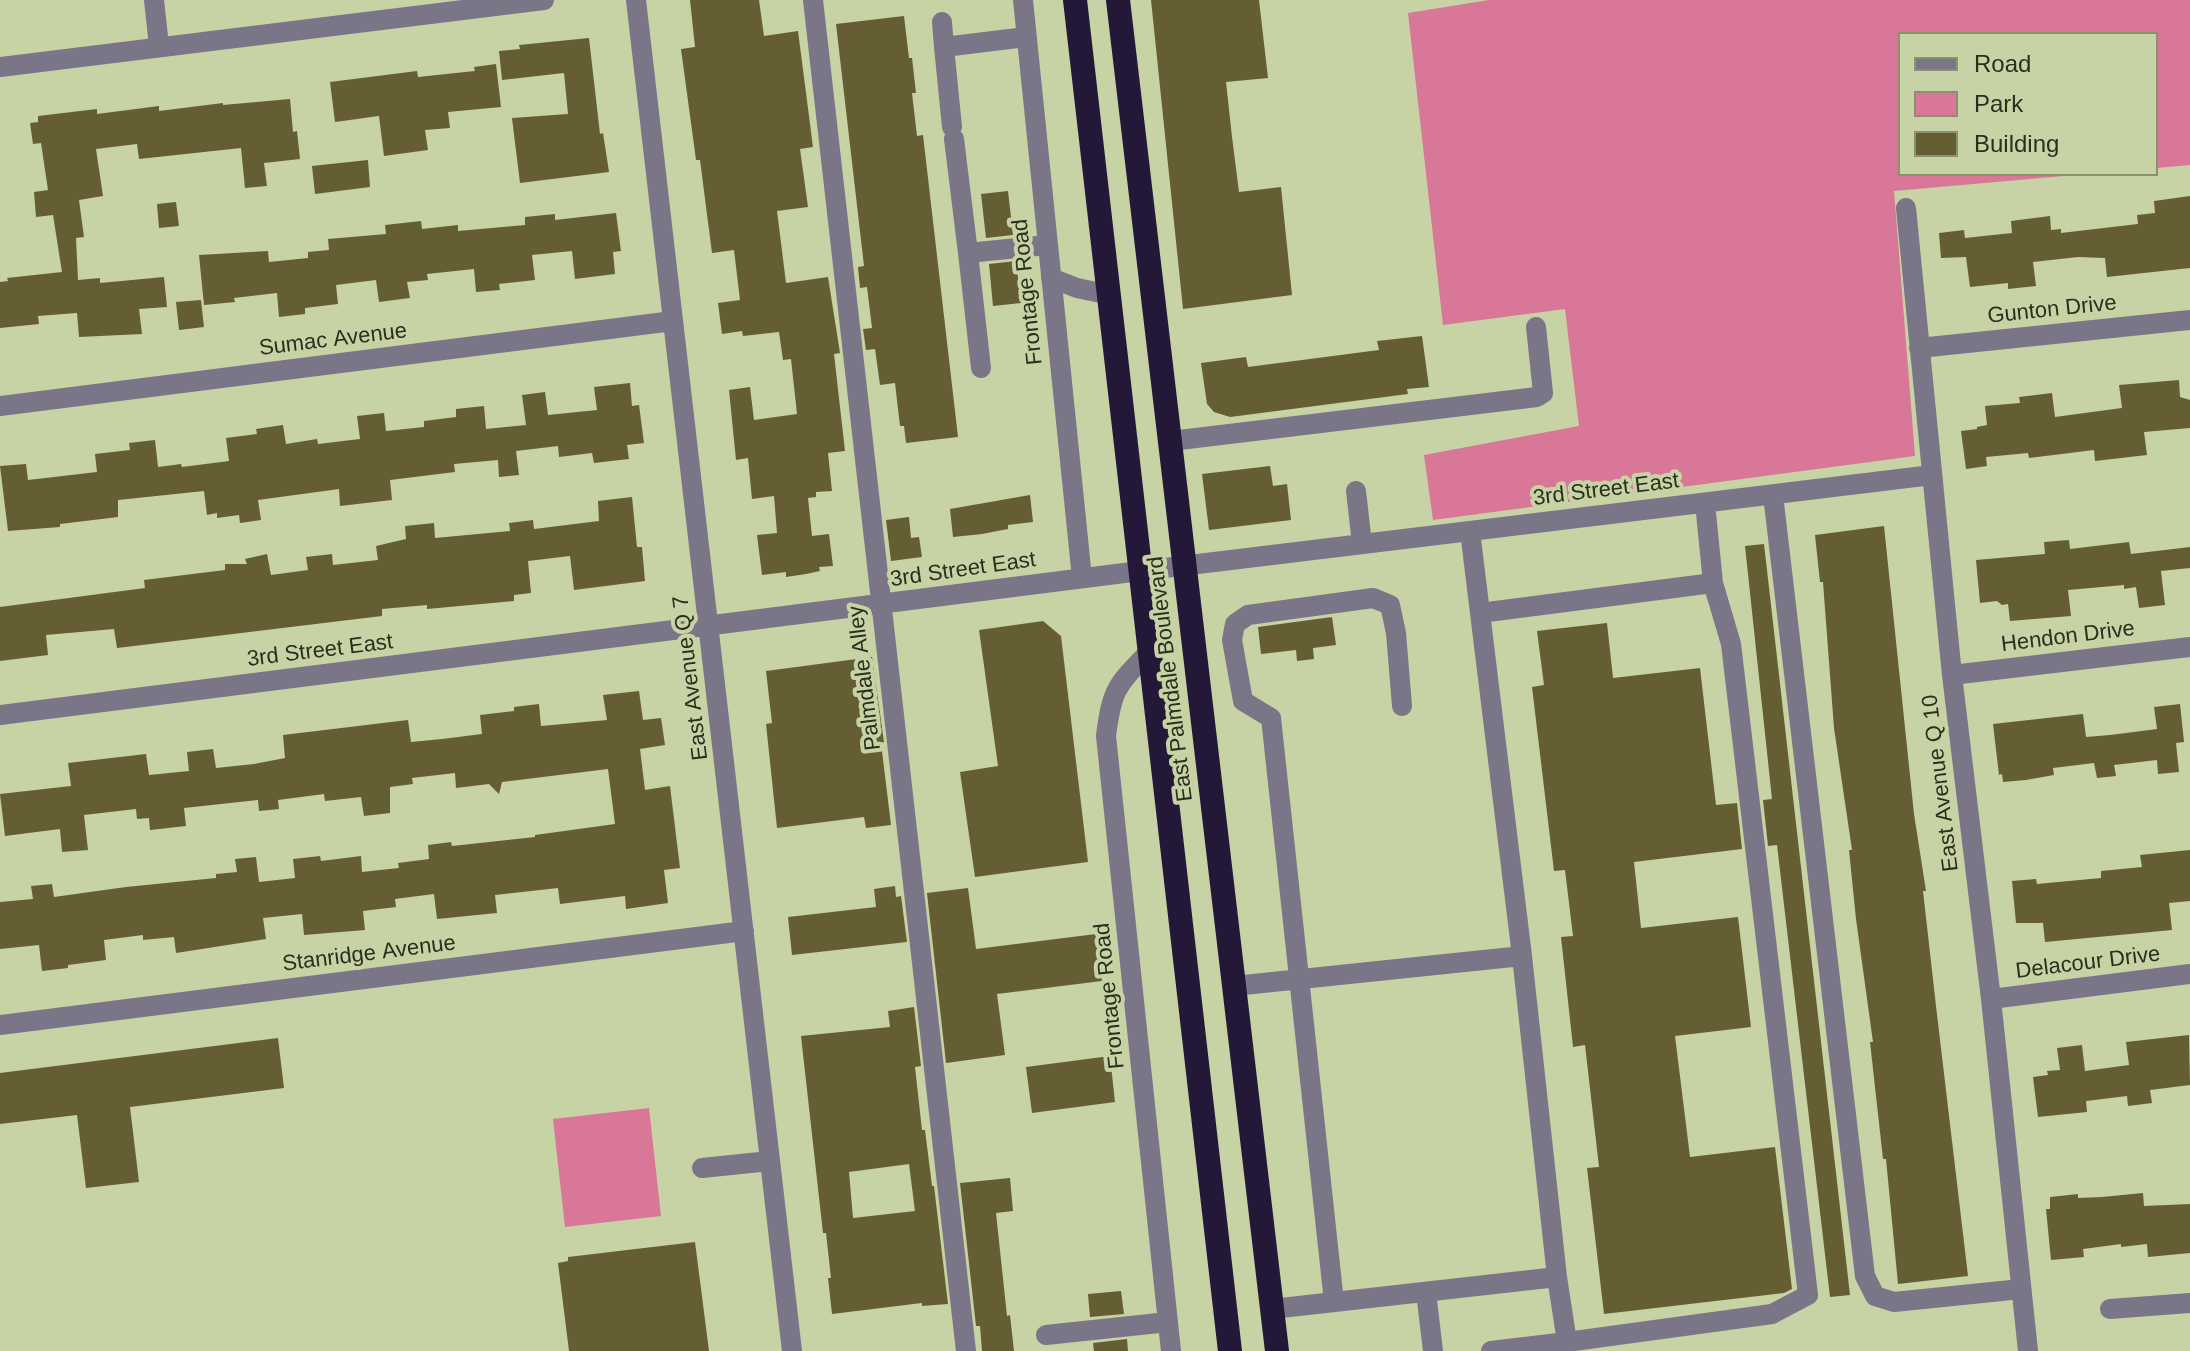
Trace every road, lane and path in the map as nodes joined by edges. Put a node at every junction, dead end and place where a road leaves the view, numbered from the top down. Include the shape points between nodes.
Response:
1 (154, 0) edge
2 (544, 0) edge
3 (636, 0) edge
4 (813, 0) edge
5 (1023, 0) edge
6 (1075, 0) edge
7 (1118, 0) edge
8 (520, 1) edge
9 (942, 22) dead end
10 (1026, 37) junction
11 (159, 46) junction
12 (944, 47) junction
13 (0, 67) edge
14 (1906, 208) dead end
15 (1047, 245) junction
16 (968, 253) junction
17 (1051, 278) junction
18 (1110, 295) junction
19 (2190, 320) edge
20 (673, 321) junction
21 (1536, 327) dead end
22 (1919, 348) junction
23 (981, 368) dead end
24 (0, 406) edge
25 (1171, 441) junction
26 (1932, 475) junction
27 (1356, 491) dead end
28 (1773, 495) junction
29 (1705, 503) junction
30 (1470, 531) junction
31 (1362, 544) junction
32 (1184, 566) junction
33 (1140, 571) junction
34 (1082, 578) junction
35 (1713, 583) junction
36 (881, 605) junction
37 (1480, 613) junction
38 (709, 627) junction
39 (2190, 647) edge
40 (1150, 651) junction
41 (1952, 675) junction
42 (1402, 706) dead end
43 (0, 715) edge
44 (744, 931) junction
45 (1522, 956) junction
46 (2190, 974) edge
47 (1298, 979) junction
48 (1234, 986) junction
49 (1991, 999) junction
50 (0, 1025) edge
51 (770, 1161) junction
52 (702, 1168) dead end
53 (1557, 1277) junction
54 (2021, 1289) junction
55 (1426, 1292) junction
56 (1334, 1302) junction
57 (2190, 1303) edge
58 (1272, 1309) junction
59 (2110, 1309) dead end
60 (1168, 1322) junction
61 (1046, 1335) dead end
62 (1567, 1342) junction
63 (792, 1351) edge
64 (966, 1351) edge
65 (1171, 1351) edge
66 (1230, 1351) edge
67 (1277, 1351) edge
68 (1433, 1351) edge
69 (1491, 1351) edge
70 (2028, 1351) edge

1 - 11 street
2 - 8 street
3 - 20 street, East Avenue Q 7
4 - 36 street, Palmdale Alley
5 - 10 street, Frontage Road
6 - 18 highway, East Palmdale Boulevard
7 - 25 highway, East Palmdale Boulevard
8 - 11 street
9 - 12 street
10 - 12 street
10 - 15 street, Frontage Road
11 - 13 street
12 - 16 street
14 - 22 street, East Avenue Q 10
15 - 16 street
15 - 17 street, Frontage Road
16 - 23 street
17 - 18 street
17 - 34 street, Frontage Road
18 - 33 highway, East Palmdale Boulevard
19 - 22 street, Gunton Drive
20 - 24 street, Sumac Avenue
20 - 38 street, East Avenue Q 7
21 - 25 street via 1543,393 1537,397
22 - 26 street, East Avenue Q 10
25 - 32 highway, East Palmdale Boulevard
26 - 28 street, 3rd Street East
26 - 41 street, East Avenue Q 10
27 - 31 street
28 - 29 street, 3rd Street East
28 - 54 street via 1865,1276 1875,1296 1894,1302
29 - 30 street, 3rd Street East
29 - 35 street
30 - 31 street, 3rd Street East
30 - 37 street
31 - 32 street, 3rd Street East
32 - 33 street, 3rd Street East
32 - 48 highway, East Palmdale Boulevard
33 - 34 street, 3rd Street East
33 - 40 highway, East Palmdale Boulevard
34 - 36 street, 3rd Street East
35 - 37 street
35 - 62 street via 1733,659 1808,1295 1772,1314
36 - 38 street, 3rd Street East
36 - 64 street, Palmdale Alley
37 - 45 street
38 - 43 street, 3rd Street East
38 - 44 street, East Avenue Q 7
39 - 41 street, Hendon Drive
40 - 60 street, Frontage Road via 1119,683 1106,736
40 - 66 highway, East Palmdale Boulevard
41 - 49 street, East Avenue Q 10
42 - 47 street via 1390,605 1373,598 1248,615 1235,624 1232,640 1243,701 1271,718
44 - 50 street, Stanridge Avenue
44 - 51 street, East Avenue Q 7
45 - 47 street
45 - 53 street
46 - 49 street, Delacour Drive
47 - 48 street
47 - 56 street
48 - 58 highway, East Palmdale Boulevard
49 - 54 street, East Avenue Q 10
51 - 52 street
51 - 63 street, East Avenue Q 7
53 - 55 street
53 - 62 street
54 - 70 street, East Avenue Q 10
55 - 56 street
55 - 68 street
56 - 58 street
57 - 59 street
58 - 67 highway, East Palmdale Boulevard
60 - 61 street
60 - 65 street, Frontage Road
62 - 69 street

